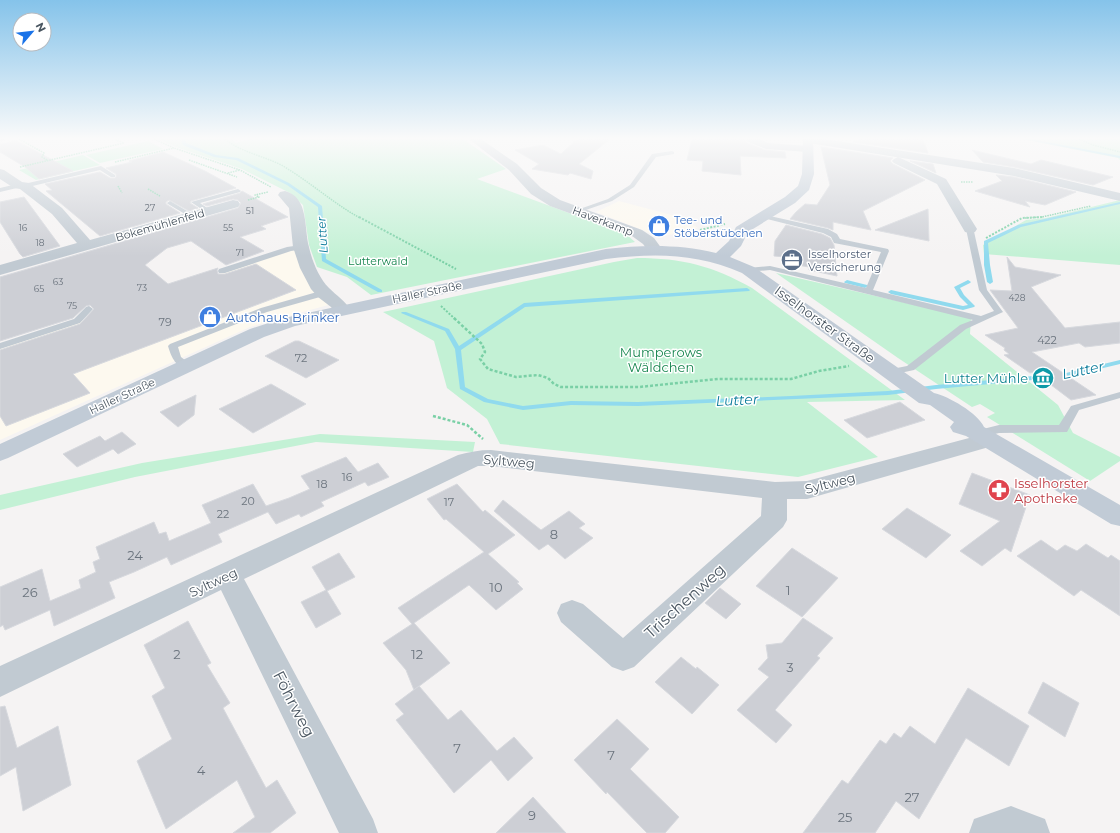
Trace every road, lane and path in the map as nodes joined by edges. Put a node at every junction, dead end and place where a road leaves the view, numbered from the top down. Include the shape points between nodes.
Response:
1 (8, 178) edge
2 (58, 178) edge
3 (238, 178) edge
4 (254, 178) edge
5 (300, 178) edge
6 (525, 178) edge
7 (638, 178) edge
8 (807, 178) edge
9 (933, 178) edge
10 (1039, 178) edge
11 (22, 186) junction
12 (0, 190) edge
13 (238, 191) joint
14 (280, 192) junction
15 (1120, 197) edge
16 (170, 203) dead end
17 (233, 204) joint
18 (1093, 205) dead end
19 (208, 211) junction
20 (578, 211) junction
21 (192, 216) junction
22 (761, 216) junction
23 (970, 229) joint
24 (972, 242) junction
25 (87, 246) junction
26 (301, 247) junction
27 (654, 249) junction
28 (718, 258) junction
29 (0, 270) edge
30 (457, 270) dead end
31 (748, 270) junction
32 (222, 271) dead end
33 (869, 291) junction
34 (426, 292) junction
35 (324, 293) junction
36 (89, 309) dead end
37 (342, 310) junction
38 (982, 319) junction
39 (0, 346) edge
40 (856, 365) dead end
41 (186, 366) junction
42 (897, 376) junction
43 (1120, 395) edge
44 (433, 416) dead end
45 (981, 435) junction
46 (0, 453) edge
47 (491, 458) junction
48 (775, 491) junction
49 (1120, 517) edge
50 (228, 575) junction
51 (572, 613) dead end
52 (0, 682) edge
53 (359, 833) edge
54 (988, 833) edge
55 (1031, 833) edge

1 - 11 street
2 - 11 lane
3 - 13 path via 244,180 232,187
4 - 14 path
5 - 30 path via 342,208
6 - 20 street, Haverkamp via 544,197
7 - 20 lane via 632,186 610,200
8 - 22 street via 804,187 790,200
9 - 23 street via 942,182
10 - 15 street
11 - 12 lane
11 - 25 street via 57,211
13 - 19 lane via 194,202
14 - 17 path via 255,195 259,197
14 - 26 street via 296,207
16 - 21 lane
17 - 19 street, Bokemühlenfeld
18 - 24 path via 1042,217 1022,218 977,242
19 - 21 street, Bokemühlenfeld
20 - 27 street, Haverkamp via 637,233 649,241
21 - 25 street, Bokemühlenfeld
22 - 28 street via 741,230 736,243
22 - 33 lane via 825,231 837,241 885,251
23 - 24 lane
24 - 38 lane via 983,290 999,312
25 - 29 street, Bokemühlenfeld
26 - 32 lane
26 - 35 street via 308,268
27 - 28 street, Haller Straße
27 - 34 street, Haller Straße via 606,254
28 - 31 street, Isselhorster Straße
31 - 33 lane via 770,268
31 - 42 street, Isselhorster Straße
33 - 38 lane
34 - 37 street, Haller Straße
34 - 40 path via 482,344 485,352 480,359 488,369 516,377 538,375 561,387 640,387 718,379 791,379
35 - 37 street
35 - 41 lane via 264,310 173,346 176,358
36 - 39 lane via 77,321
37 - 41 street, Haller Straße via 290,322 258,333
38 - 42 lane via 963,327
41 - 46 street, Haller Straße
42 - 45 street, Isselhorster Straße via 927,398 927,404 961,427
43 - 45 lane via 1075,408 1063,429 999,429
44 - 47 path via 467,425 484,439
45 - 48 street, Syltweg via 807,490
45 - 49 street, Isselhorster Straße
47 - 48 street, Syltweg
47 - 50 street, Syltweg via 466,461
48 - 51 street, Trischenweg via 774,520 624,657
50 - 52 street, Syltweg
50 - 53 street, Föhrweg
54 - 55 street via 1011,825

